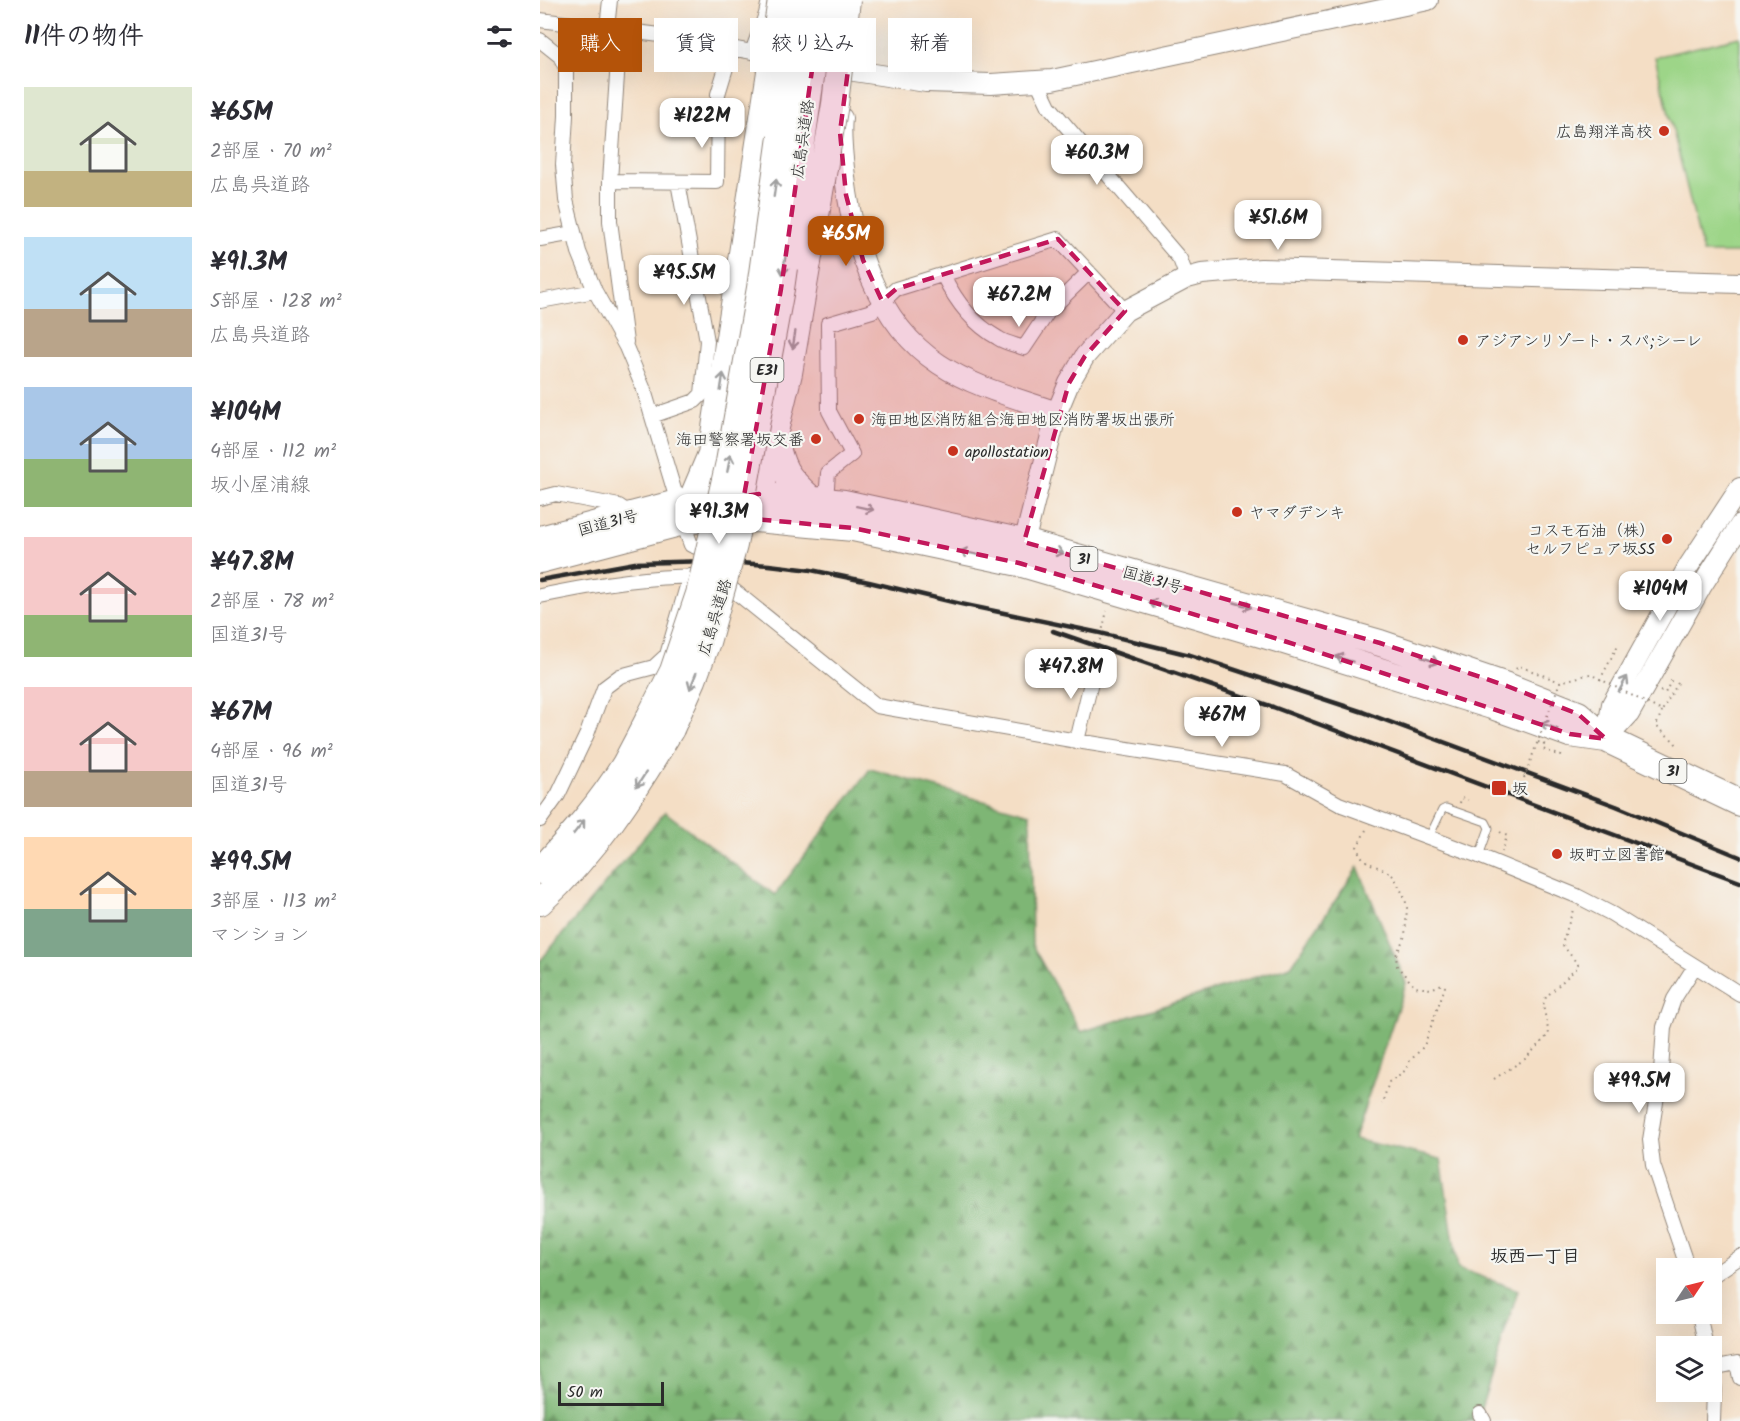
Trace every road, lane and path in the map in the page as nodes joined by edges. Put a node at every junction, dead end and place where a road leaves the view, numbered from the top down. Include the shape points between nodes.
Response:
1 (610, 0) edge
2 (769, 0) edge
3 (781, 0) edge
4 (801, 0) edge
5 (822, 0) edge
6 (847, 0) edge
7 (860, 0) edge
8 (1428, 0) edge
9 (612, 18) edge
10 (765, 18) edge
11 (857, 18) edge
12 (540, 20) edge
13 (558, 22) edge
14 (540, 40) edge
15 (613, 72) edge
16 (725, 72) edge
17 (848, 72) edge
18 (861, 72) edge
19 (1037, 81) junction
20 (610, 181) junction
21 (678, 182) junction
22 (574, 233) junction
23 (540, 239) edge
24 (1089, 272) junction
25 (943, 275) junction
26 (1187, 278) junction
27 (1740, 283) edge
28 (595, 291) junction
29 (540, 301) edge
30 (882, 301) junction
31 (1125, 312) junction
32 (626, 347) junction
33 (1057, 412) junction
34 (651, 416) junction
35 (774, 435) junction
36 (1740, 488) edge
37 (540, 498) edge
38 (819, 500) junction
39 (757, 506) junction
40 (687, 507) junction
41 (632, 515) junction
42 (1740, 525) edge
43 (540, 539) edge
44 (1021, 553) junction
45 (540, 560) edge
46 (690, 576) junction
47 (717, 577) junction
48 (1113, 591) junction
49 (540, 596) edge
50 (1619, 643) dead end
51 (1095, 666) joint
52 (1522, 667) dead end
53 (1672, 679) dead end
54 (1600, 680) junction
55 (1560, 682) junction
56 (1678, 683) dead end
57 (1658, 691) dead end
58 (1662, 711) junction
59 (660, 724) junction
60 (1606, 739) junction
61 (1077, 741) junction
62 (1538, 742) junction
63 (1546, 745) dead end
64 (1678, 748) dead end
65 (1545, 750) dead end
66 (1562, 756) dead end
67 (1524, 778) dead end
68 (1740, 803) edge
69 (1372, 817) junction
70 (540, 820) edge
71 (1429, 837) junction
72 (1479, 856) junction
73 (540, 871) edge
74 (1577, 896) junction
75 (540, 902) edge
76 (1695, 966) junction
77 (1740, 994) edge
78 (1494, 1079) dead end
79 (1382, 1104) dead end
80 (1740, 1257) edge
81 (1684, 1258) edge
82 (1722, 1269) edge
83 (1722, 1366) edge
84 (1740, 1378) edge
85 (1714, 1402) edge
86 (1713, 1421) edge

1 - 9 street
2 - 10 street
40 -> 3 highway, bridge via 711,454
59 -> 4 highway, 広島呉道路 / E31, bridge via 699,594 729,462 760,288
5 -> 59 highway, 広島呉道路 / E31, bridge via 781,288 734,545 693,680
6 -> 35 highway, bridge via 835,104 789,373
7 - 11 street
8 - 19 street
12 - 13 street
14 - 22 street via 560,56 566,68 563,165
15 - 20 street
16 - 21 street via 718,94 717,182
17 - 30 street via 840,132 846,195 863,260
18 - 19 street via 926,82
19 - 26 street via 1050,106 1180,259
20 - 21 street
20 - 32 street via 610,221
21 - 34 street via 707,341 702,393 695,401
22 - 23 street
22 - 28 street
24 - 25 street via 1059,238
24 - 25 street via 1048,312 1024,348 998,338 970,316
24 - 31 street
25 - 30 street via 896,289
26 - 27 street via 1261,269
26 - 31 street
28 - 29 street
28 - 32 street
30 - 33 street via 904,333 937,363 970,383
30 - 38 street via 872,311 828,324 829,411 852,454 828,473
31 - 33 street via 1085,356
32 - 34 street
33 - 44 street
34 - 40 street
35 - 38 highway via 780,464 794,484
35 - 39 highway
60 -> 36 street via 1612,704 1688,567
37 - 41 street via 556,494 619,506
38 - 39 highway, 国道31号 / 31
38 -> 44 highway, 国道31号 / 31
39 - 40 highway, 国道31号 / 31
44 -> 39 highway, 国道31号 / 31 via 853,528
40 - 41 highway, 国道31号 / 31
40 - 45 highway, 国道31号 / 31
40 - 47 street via 691,544 704,550
41 - 43 highway, 国道31号 / 31
42 - 60 street via 1629,714
44 - 48 highway, 国道31号 / 31
44 -> 60 highway, 国道31号 / 31 via 1380,644 1578,714
46 - 47 street
46 - 49 street via 643,578
46 - 70 street via 668,655 654,667 620,676 604,688 558,795
47 - 61 street via 877,705
48 - 51 path
60 -> 48 highway, 国道31号 / 31 via 1570,734 1278,639
50 - 54 path
51 - 61 street
52 - 55 path
53 - 57 path via 1665,693
54 - 55 path, bridge via 1590,674
54 - 58 path, bridge
55 - 62 path, bridge
56 - 58 path
58 - 64 path via 1656,726
73 -> 59 highway, 広島呉道路 / E31
59 -> 75 highway, 広島呉道路 / E31 via 643,777 615,819
60 - 68 highway, 国道31号 / 31
61 - 69 street via 1285,774
62 - 63 path, bridge
62 - 67 path, bridge
65 - 66 path
69 - 71 street
69 - 79 path via 1358,847 1360,855 1394,877 1407,908 1397,966 1415,987 1445,987 1424,1046 1406,1070 1389,1082
71 - 72 street
71 - 72 lane via 1446,808 1486,822 1489,828
72 - 74 street
74 - 76 street
74 - 78 path via 1562,944 1579,966 1546,997 1543,1005 1549,1034 1525,1059
76 - 77 street
76 - 81 street via 1674,999 1664,1028 1650,1140 1653,1164
80 - 82 street
83 - 84 street via 1737,1362
85 - 86 street

